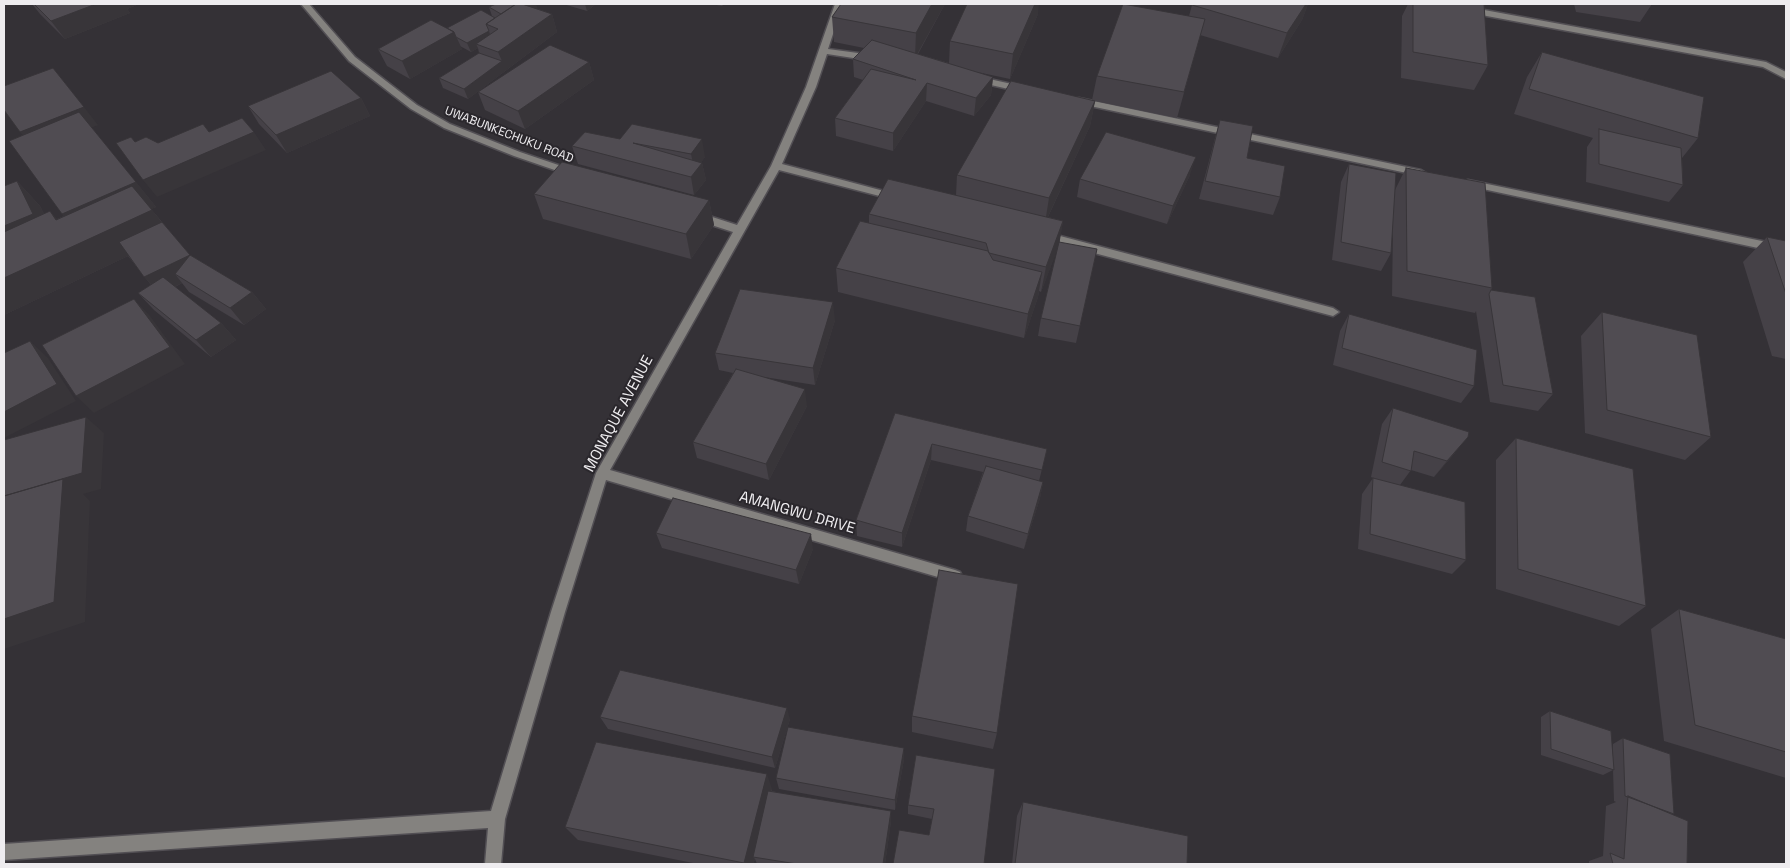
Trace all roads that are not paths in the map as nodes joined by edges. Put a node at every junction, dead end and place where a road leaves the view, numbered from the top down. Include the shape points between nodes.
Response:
1 (305, 4) edge
2 (838, 4) edge
3 (1460, 9) edge
4 (824, 51) junction
5 (882, 60) edge
6 (1786, 76) edge
7 (969, 78) edge
8 (1028, 90) edge
9 (1067, 98) edge
10 (776, 166) junction
11 (582, 176) edge
12 (1436, 176) edge
13 (1456, 180) edge
14 (910, 201) edge
15 (684, 211) edge
16 (740, 230) junction
17 (1035, 234) edge
18 (1786, 250) edge
19 (1333, 312) dead end
20 (602, 473) junction
21 (972, 581) edge
22 (497, 819) junction
23 (4, 852) edge
24 (493, 864) edge

1 - 11 street, UWABUNKECHUKU ROAD via 352,59 414,107 447,126
2 - 4 street, MONAQUE AVENUE
3 - 6 street via 1766,65
4 - 5 street
4 - 10 street, MONAQUE AVENUE via 812,87
7 - 8 street
9 - 12 street
10 - 14 street
10 - 16 street, MONAQUE AVENUE
13 - 18 street
15 - 16 street
16 - 20 street, MONAQUE AVENUE
17 - 19 street
20 - 21 street, AMANGWU DRIVE
20 - 22 street, MONAQUE AVENUE
22 - 23 street
22 - 24 street, MONAQUE AVENUE

